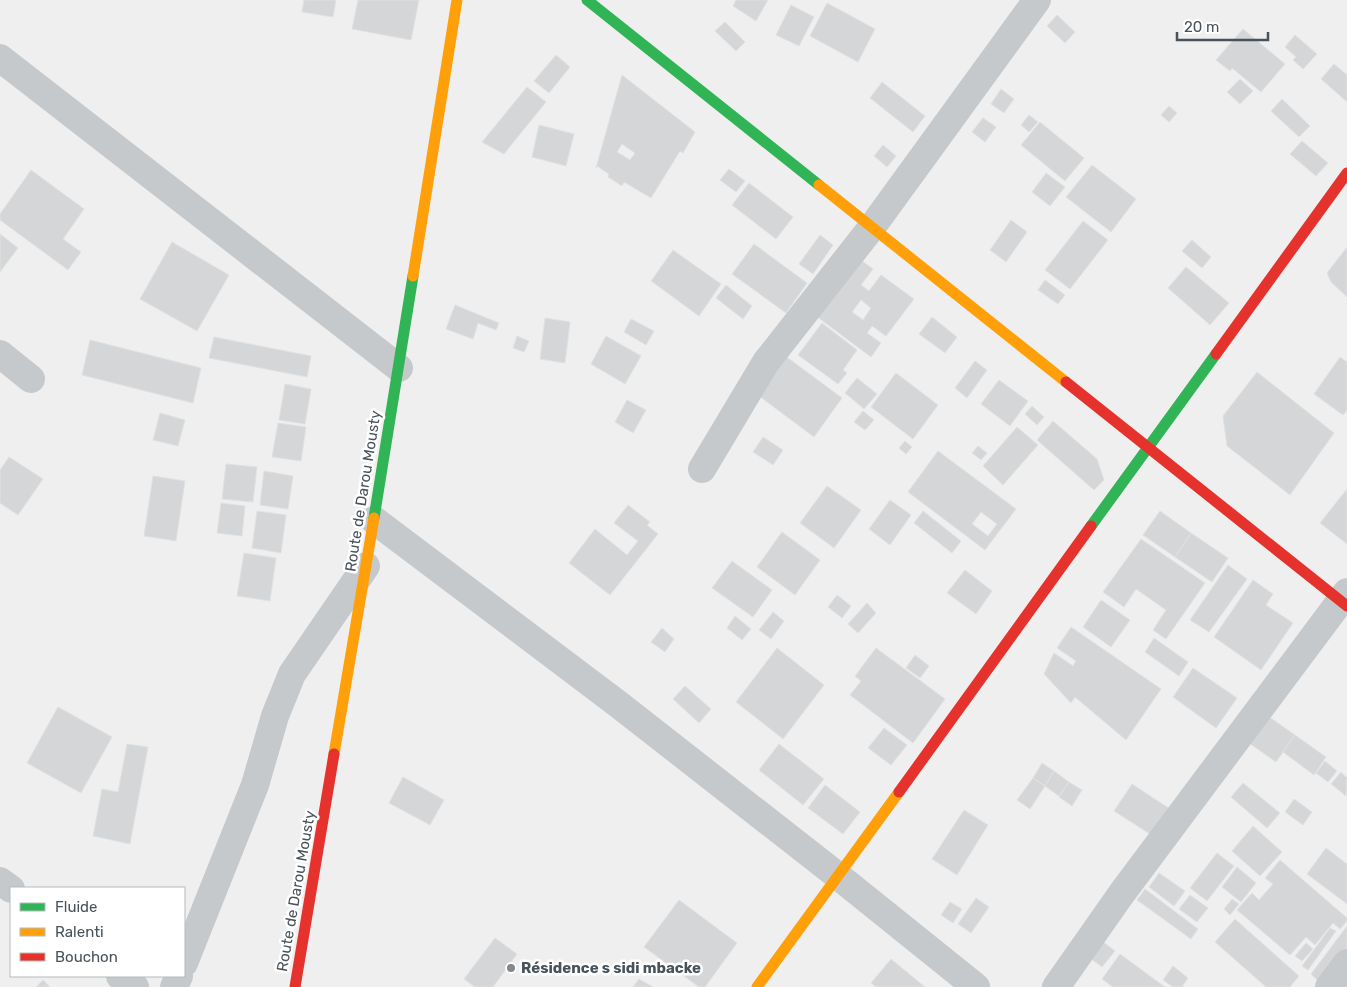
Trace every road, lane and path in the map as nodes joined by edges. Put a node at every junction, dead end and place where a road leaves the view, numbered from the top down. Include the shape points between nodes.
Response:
1 (457, 0) edge
2 (586, 0) edge
3 (1037, 0) edge
4 (0, 58) edge
5 (1347, 173) edge
6 (872, 227) junction
7 (0, 354) edge
8 (398, 368) junction
9 (31, 378) dead end
10 (1148, 447) junction
11 (702, 469) dead end
12 (374, 520) junction
13 (366, 566) junction
14 (1345, 600) edge
15 (838, 876) junction
16 (0, 880) edge
17 (10, 888) edge
18 (185, 960) edge
19 (1347, 963) edge
20 (121, 977) edge
21 (135, 987) edge
22 (295, 987) edge
23 (757, 987) edge
24 (976, 987) edge
25 (1056, 987) edge
26 (1329, 987) edge

1 - 8 street, Route de Darou Mousty
2 - 6 street
3 - 6 street
4 - 8 street
5 - 10 street
6 - 10 street
6 - 11 street via 766,362
7 - 9 street
8 - 12 street, Route de Darou Mousty
10 - 14 street
10 - 15 street
12 - 13 street, Route de Darou Mousty
12 - 15 street via 618,704
13 - 18 street via 292,674 275,716 255,785
13 - 22 street, Route de Darou Mousty
14 - 25 street via 1122,893
15 - 23 street
15 - 24 street
16 - 17 street
19 - 26 street
20 - 21 street

